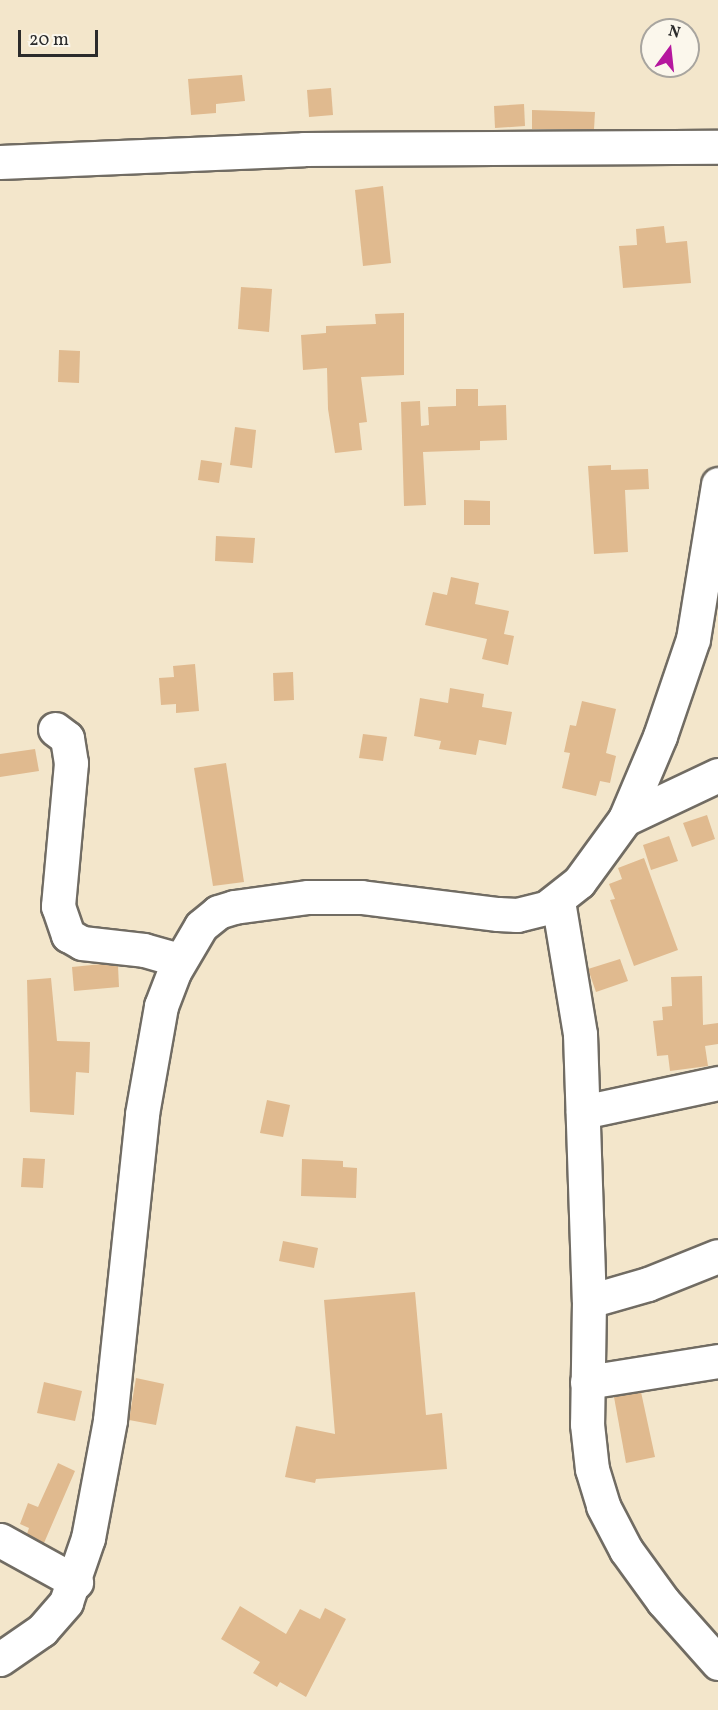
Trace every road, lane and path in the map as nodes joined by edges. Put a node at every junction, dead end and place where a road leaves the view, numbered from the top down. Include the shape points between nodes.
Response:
1 (718, 147) edge
2 (0, 162) edge
3 (718, 484) edge
4 (54, 729) dead end
5 (718, 775) edge
6 (625, 819) junction
7 (558, 901) junction
8 (180, 960) junction
9 (718, 1083) edge
10 (583, 1112) junction
11 (718, 1256) edge
12 (589, 1301) junction
13 (718, 1361) edge
14 (587, 1382) junction
15 (0, 1540) edge
16 (76, 1582) junction
17 (0, 1659) edge
18 (718, 1663) edge

1 - 2 street via 304,149
3 - 6 street via 693,639 660,736
4 - 8 street via 67,738 71,763 58,906 68,935 82,943 144,950
5 - 6 street
6 - 7 street via 579,882
7 - 8 street via 517,915 361,897 256,902 218,912 201,926
7 - 10 street via 579,1034
8 - 16 street via 161,1006 142,1114 108,1431 100,1486
9 - 10 street
10 - 12 street
11 - 12 street via 648,1284
12 - 14 street
13 - 14 street
14 - 18 street via 592,1469 603,1506 626,1550 663,1601
15 - 16 street
16 - 17 street via 66,1602 42,1630

